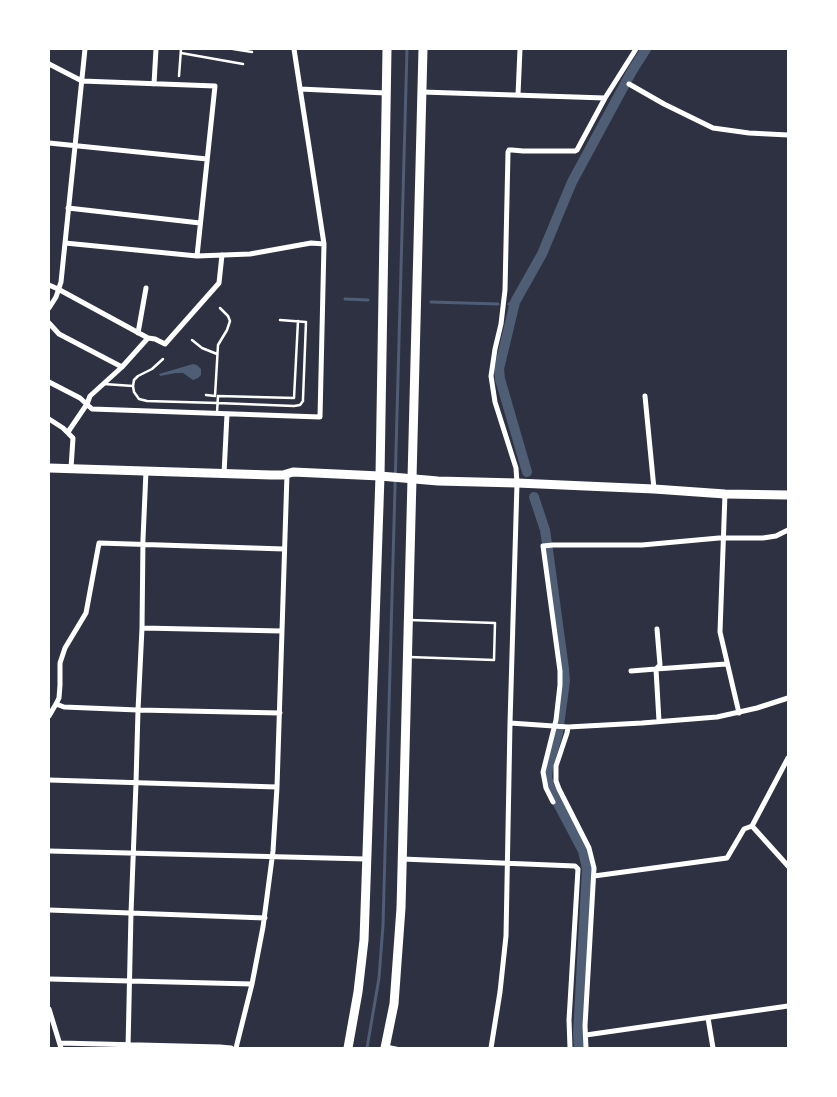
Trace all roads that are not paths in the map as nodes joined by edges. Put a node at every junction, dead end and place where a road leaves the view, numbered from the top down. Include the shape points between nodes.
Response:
1 (85, 49) edge
2 (156, 49) edge
3 (181, 49) edge
4 (233, 49) edge
5 (294, 49) edge
6 (387, 49) edge
7 (422, 49) edge
8 (520, 49) edge
9 (636, 49) edge
10 (252, 52) dead end
11 (181, 54) junction
12 (49, 64) edge
13 (243, 64) dead end
14 (179, 76) dead end
15 (82, 81) junction
16 (154, 84) junction
17 (629, 84) dead end
18 (300, 88) junction
19 (386, 92) junction
20 (421, 92) junction
21 (518, 95) junction
22 (605, 98) junction
23 (788, 135) edge
24 (49, 143) edge
25 (75, 145) junction
26 (207, 159) junction
27 (68, 208) junction
28 (200, 223) junction
29 (64, 243) junction
30 (324, 244) junction
31 (222, 255) junction
32 (197, 256) junction
33 (49, 285) edge
34 (146, 288) dead end
35 (58, 289) junction
36 (49, 308) edge
37 (220, 308) dead end
38 (280, 320) dead end
39 (298, 321) junction
40 (49, 323) edge
41 (138, 333) junction
42 (148, 338) junction
43 (192, 340) dead end
44 (217, 354) junction
45 (163, 359) dead end
46 (122, 367) junction
47 (49, 382) edge
48 (104, 384) junction
49 (133, 386) junction
50 (162, 395) dead end
51 (206, 395) dead end
52 (216, 396) junction
53 (645, 396) dead end
54 (253, 397) junction
55 (161, 401) junction
56 (217, 403) junction
57 (86, 404) junction
58 (252, 404) junction
59 (217, 414) junction
60 (227, 414) junction
61 (49, 419) edge
62 (68, 432) junction
63 (49, 468) edge
64 (71, 468) junction
65 (146, 471) junction
66 (224, 474) junction
67 (287, 474) junction
68 (380, 476) junction
69 (412, 479) junction
70 (517, 483) junction
71 (654, 489) junction
72 (725, 494) junction
73 (788, 496) edge
74 (788, 530) edge
75 (724, 539) junction
76 (143, 544) junction
77 (284, 548) junction
78 (409, 620) junction
79 (142, 628) junction
80 (657, 629) dead end
81 (282, 631) junction
82 (408, 657) junction
83 (726, 664) junction
84 (656, 669) junction
85 (631, 671) dead end
86 (788, 698) edge
87 (56, 704) junction
88 (138, 710) junction
89 (280, 713) junction
90 (739, 713) junction
91 (49, 716) edge
92 (659, 721) junction
93 (510, 723) junction
94 (555, 726) junction
95 (567, 727) junction
96 (788, 758) edge
97 (49, 780) edge
98 (136, 783) junction
99 (278, 787) junction
100 (553, 802) dead end
101 (752, 826) junction
102 (49, 851) edge
103 (134, 853) junction
104 (273, 857) junction
105 (402, 859) junction
106 (366, 860) junction
107 (508, 864) junction
108 (788, 866) edge
109 (594, 876) junction
110 (49, 910) edge
111 (131, 913) junction
112 (265, 918) junction
113 (49, 979) edge
114 (130, 981) junction
115 (252, 984) junction
116 (788, 1006) edge
117 (49, 1009) edge
118 (708, 1018) junction
119 (586, 1035) junction
120 (61, 1046) edge
121 (128, 1046) edge
122 (386, 1047) edge
123 (231, 1048) edge
124 (236, 1048) edge
125 (348, 1048) edge
126 (397, 1048) edge
127 (491, 1048) edge
128 (570, 1048) edge
129 (586, 1048) edge
130 (713, 1048) edge

1 - 15 street
2 - 16 street
3 - 11 lane
4 - 10 lane
5 - 18 street
6 - 19 main road
7 - 20 main road
8 - 21 street
9 - 22 street via 621,78
11 - 13 lane
11 - 14 lane
12 - 15 street
15 - 16 street
15 - 25 street
16 - 26 street via 215,86
17 - 23 street via 713,128
18 - 19 street
18 - 30 street
19 - 68 main road
20 - 21 street
20 - 69 main road
21 - 22 street
22 - 70 street via 578,150 508,152 506,290 491,376 495,402 516,468
24 - 25 street
25 - 26 street
25 - 27 street
26 - 28 street
27 - 28 street
27 - 29 street
28 - 32 street
29 - 32 street
29 - 35 street
30 - 31 street
30 - 60 street via 320,417
31 - 32 street
31 - 42 street via 219,283 165,344
33 - 35 street
34 - 41 street
35 - 36 street
35 - 41 street
37 - 44 lane via 228,316 230,324 218,345
38 - 39 lane
39 - 54 lane via 295,396
39 - 58 lane via 306,322 302,402 294,406
40 - 46 street via 59,334
41 - 42 street
42 - 46 street
43 - 44 lane
44 - 52 lane
45 - 49 lane via 138,376
46 - 48 street
47 - 57 street
48 - 49 lane
48 - 57 street
49 - 55 lane via 139,399
50 - 55 lane
51 - 52 lane
52 - 54 lane
52 - 56 lane
53 - 71 street
54 - 58 lane
55 - 56 lane
56 - 58 lane
56 - 59 lane
57 - 59 street via 92,409
57 - 62 street
59 - 60 street
60 - 66 street
61 - 62 street
62 - 64 street via 74,442
63 - 64 main road
64 - 65 main road
65 - 66 main road
65 - 76 street
66 - 67 main road
67 - 68 main road
67 - 77 street
68 - 69 main road
68 - 106 main road
69 - 70 main road
69 - 78 main road
70 - 71 main road
70 - 93 street
71 - 72 main road
72 - 73 main road
72 - 75 street
74 - 75 street via 771,538
75 - 83 street via 720,632
75 - 94 street via 642,545 543,546 560,671
76 - 77 street
76 - 79 street
76 - 87 street via 99,543 86,614 60,663
77 - 81 street
78 - 82 main road
78 - 82 lane via 495,623 494,660
79 - 81 street
79 - 88 street
80 - 84 street via 660,665
81 - 89 street
82 - 105 main road
83 - 84 street
83 - 90 street
84 - 85 street
84 - 92 street
86 - 90 street
87 - 88 street
87 - 91 street
88 - 89 street
88 - 98 street
89 - 99 street
90 - 92 street
92 - 95 street
93 - 94 street
93 - 107 street
94 - 95 street
94 - 100 street via 543,772
95 - 109 street via 556,766 556,781 589,848
96 - 101 street
97 - 98 street
98 - 99 street
98 - 103 street
99 - 104 street
101 - 108 street
101 - 109 street via 744,829 727,858
102 - 103 street
103 - 104 street
103 - 111 street
104 - 106 street
104 - 112 street
105 - 107 street
105 - 122 main road via 394,1004
106 - 125 main road via 364,940
107 - 127 street via 506,936
107 - 128 street via 576,866 578,869
109 - 119 street
110 - 111 street
111 - 112 street
111 - 114 street
112 - 115 street
113 - 114 street
114 - 115 street
114 - 121 street
115 - 124 street
116 - 118 street
117 - 120 street
118 - 119 street
118 - 130 street
119 - 129 street
120 - 121 street
121 - 123 street
122 - 126 lane

